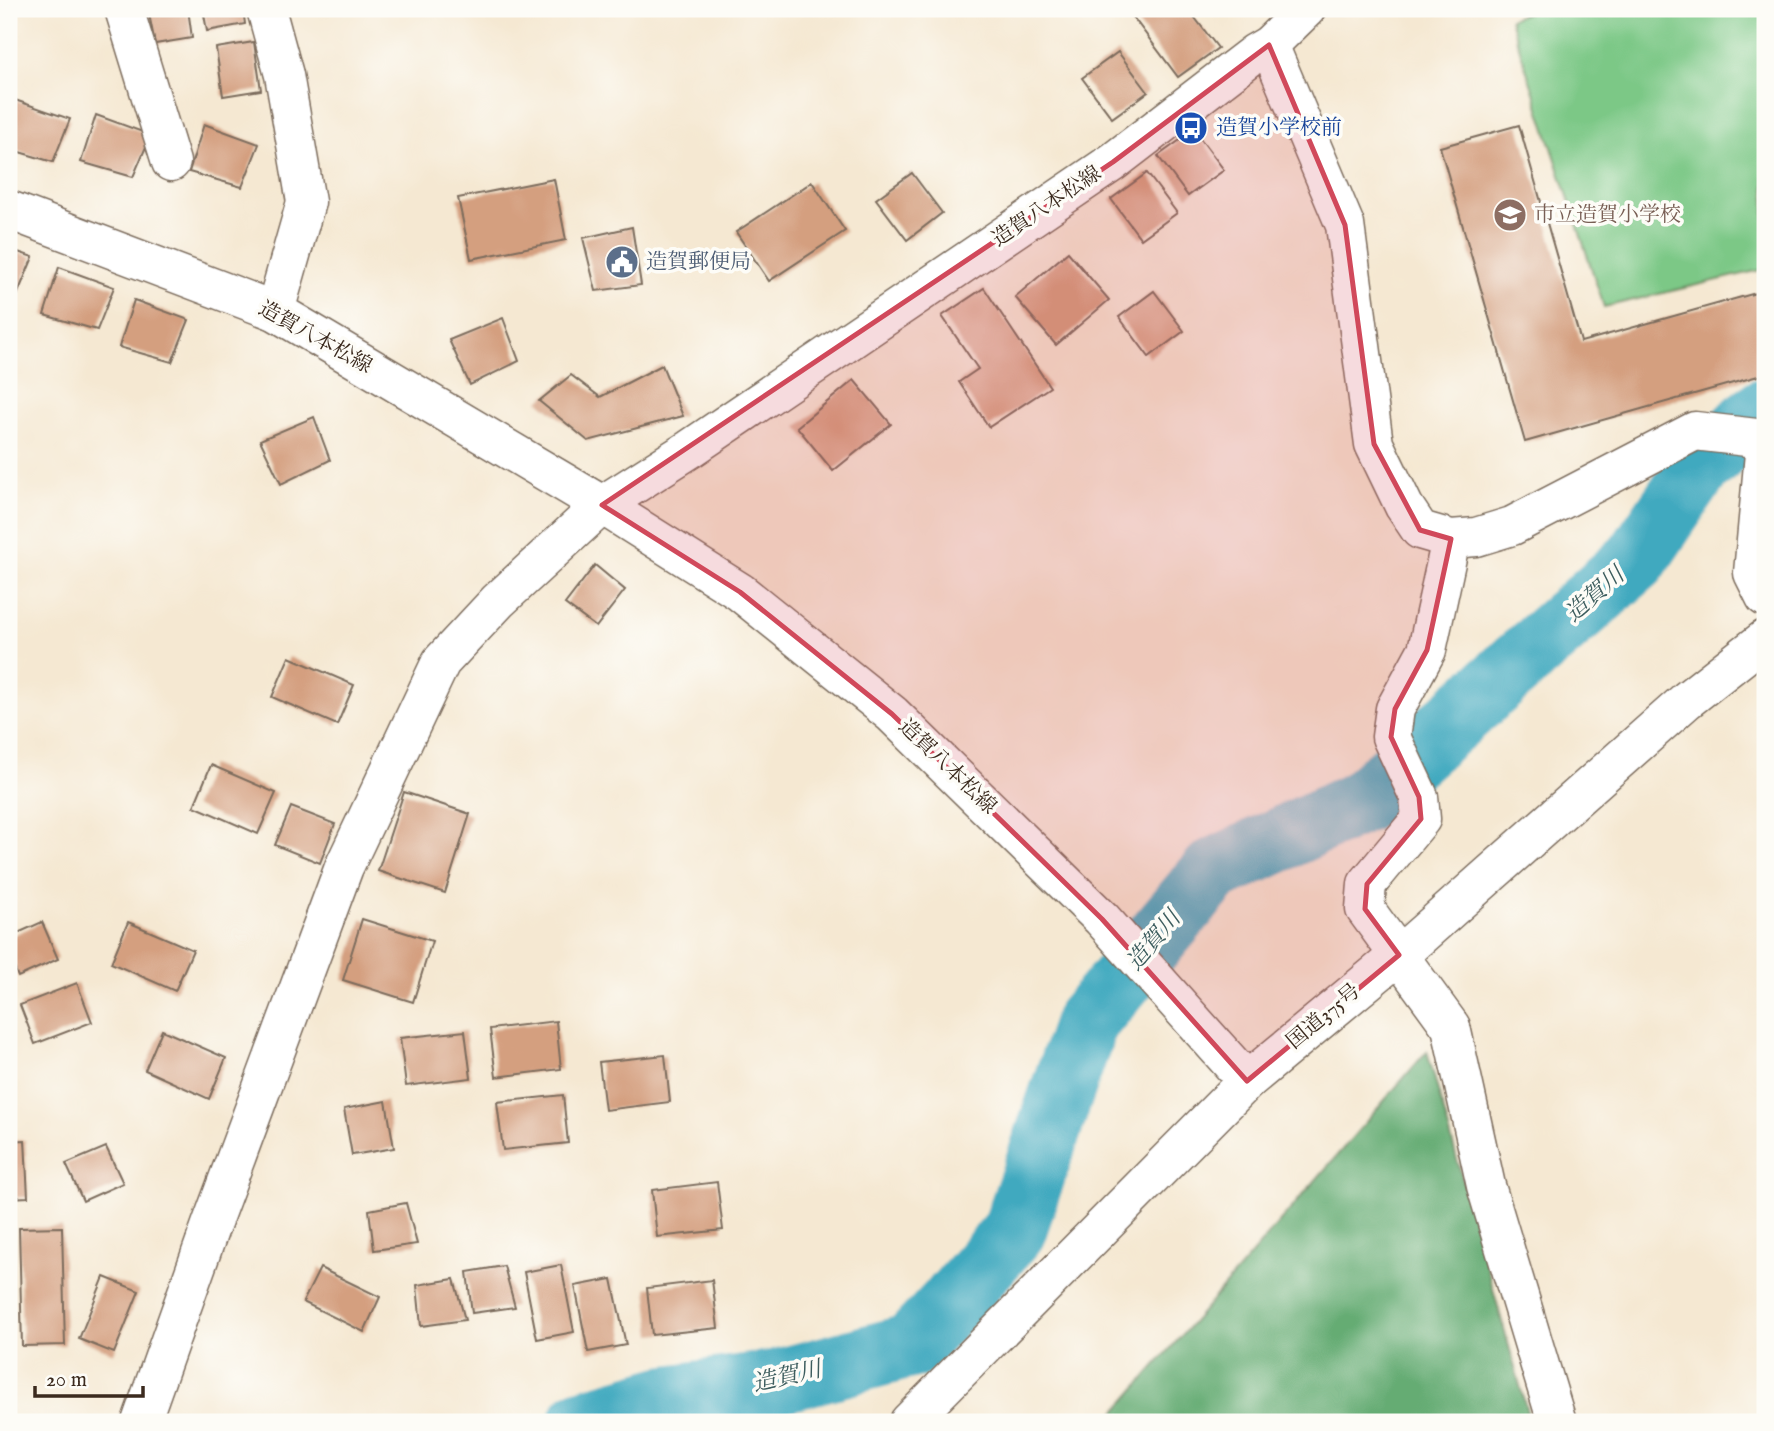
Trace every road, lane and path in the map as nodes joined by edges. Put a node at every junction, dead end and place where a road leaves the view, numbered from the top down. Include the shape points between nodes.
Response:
1 (124, 9) edge
2 (266, 9) edge
3 (1306, 9) edge
4 (1269, 44) junction
5 (171, 162) dead end
6 (9, 210) edge
7 (275, 311) junction
8 (1765, 441) edge
9 (602, 505) junction
10 (1451, 539) junction
11 (1765, 597) edge
12 (1765, 639) edge
13 (1399, 954) junction
14 (1247, 1081) junction
15 (141, 1422) edge
16 (909, 1422) edge
17 (1557, 1422) edge

1 - 5 main road
2 - 7 main road via 284,75 306,202
3 - 4 main road, 造賀八本松線
4 - 9 main road, 造賀八本松線 via 1113,162
4 - 10 main road via 1345,225 1374,444 1420,530
6 - 7 main road, 造賀八本松線
7 - 9 main road, 造賀八本松線
8 - 10 main road via 1695,431 1512,526
8 - 11 main road via 1753,573
9 - 14 main road, 造賀八本松線 via 740,592 892,714 1102,919
9 - 15 main road via 498,601 441,662 344,867
10 - 13 main road via 1427,650 1395,709 1391,737 1419,797 1421,819 1367,884 1365,909
12 - 13 main road, 国道375号 via 1687,700
13 - 14 main road, 国道375号
13 - 17 main road via 1451,1027 1486,1186
14 - 16 main road, 国道375号

